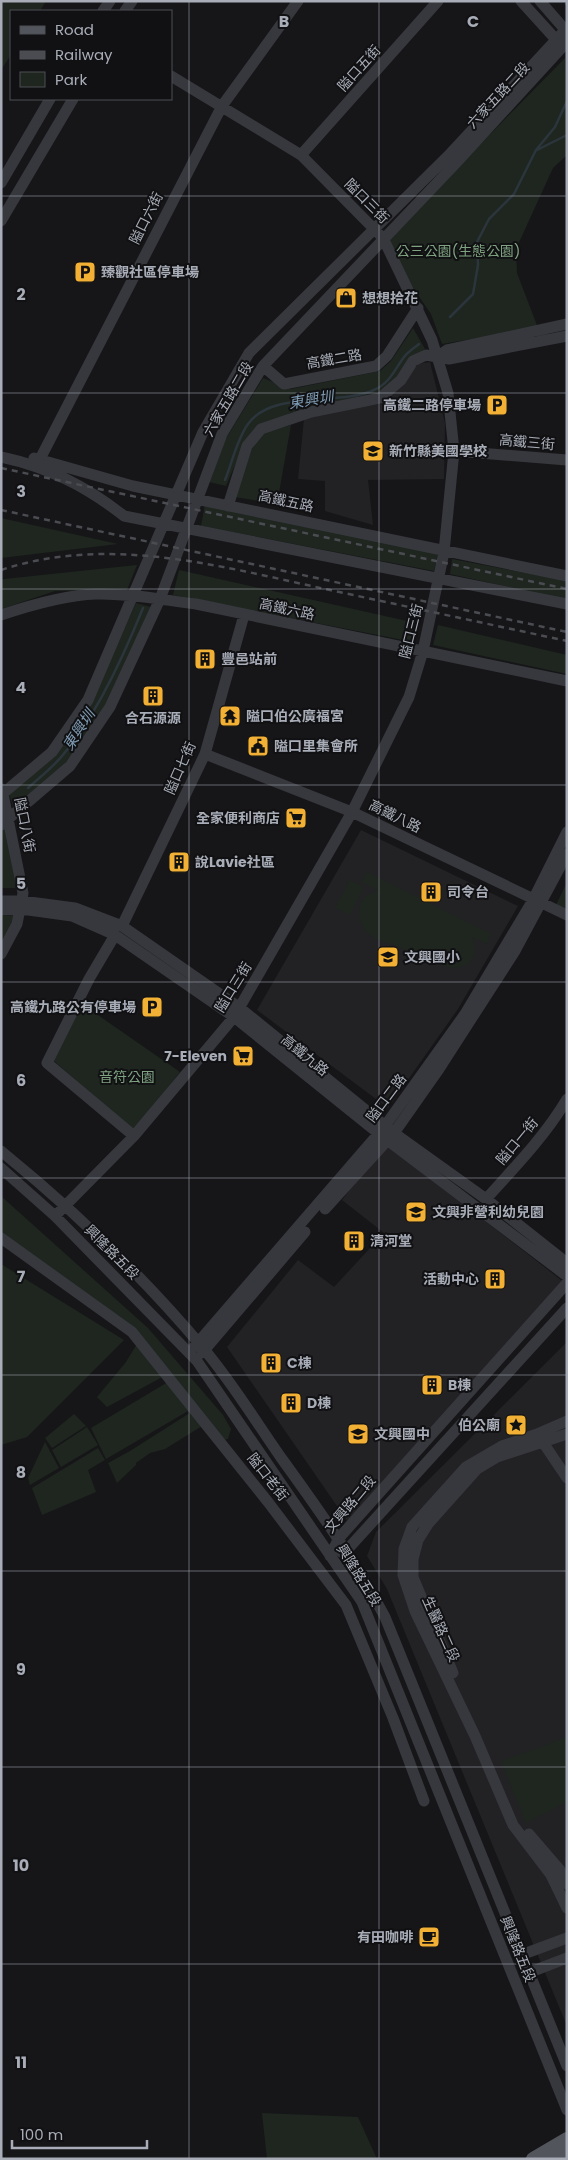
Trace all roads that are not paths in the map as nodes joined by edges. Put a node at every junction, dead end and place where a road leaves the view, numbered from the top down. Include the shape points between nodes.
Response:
1 (298, 1) edge
2 (438, 1) edge
3 (521, 1) edge
4 (541, 2) edge
5 (564, 39) edge
6 (172, 77) edge
7 (72, 100) edge
8 (47, 103) edge
9 (222, 106) junction
10 (302, 155) junction
11 (1, 170) edge
12 (1, 183) edge
13 (1, 221) edge
14 (373, 228) junction
15 (383, 238) junction
16 (418, 308) junction
17 (567, 324) edge
18 (567, 336) edge
19 (438, 356) junction
20 (263, 366) junction
21 (1, 450) edge
22 (454, 451) junction
23 (1, 457) edge
24 (567, 460) edge
25 (35, 461) junction
26 (176, 495) junction
27 (197, 499) junction
28 (228, 506) junction
29 (164, 525) junction
30 (187, 529) junction
31 (444, 552) junction
32 (567, 576) edge
33 (438, 578) junction
34 (134, 595) junction
35 (160, 599) junction
36 (567, 604) edge
37 (1, 614) edge
38 (244, 615) junction
39 (423, 651) junction
40 (567, 680) edge
41 (205, 754) junction
42 (2, 792) edge
43 (352, 812) junction
44 (5, 821) edge
45 (567, 832) edge
46 (567, 854) edge
47 (1, 901) edge
48 (537, 901) junction
49 (22, 905) junction
50 (1, 910) edge
51 (567, 915) edge
52 (119, 930) junction
53 (1, 954) edge
54 (237, 1012) junction
55 (567, 1099) edge
56 (386, 1133) junction
57 (134, 1136) junction
58 (1, 1150) edge
59 (1, 1168) edge
60 (486, 1199) junction
61 (66, 1204) junction
62 (55, 1216) junction
63 (1, 1238) edge
64 (567, 1263) edge
65 (567, 1276) edge
66 (567, 1283) edge
67 (567, 1308) edge
68 (201, 1345) junction
69 (193, 1357) junction
70 (567, 1421) edge
71 (567, 1434) edge
72 (540, 1439) junction
73 (567, 1478) edge
74 (338, 1538) junction
75 (346, 1551) junction
76 (330, 1556) junction
77 (424, 1801) dead end
78 (567, 1884) edge
79 (567, 1908) edge
80 (567, 1938) edge
81 (521, 1955) junction
82 (567, 1958) edge
83 (528, 1973) junction
84 (567, 2066) edge
85 (567, 2110) edge
86 (567, 2139) edge
87 (567, 2150) edge
88 (533, 2159) edge
89 (552, 2159) edge

1 - 9 street, 隘口六街
2 - 10 street, 隘口五街
3 - 5 street
4 - 5 street
5 - 14 street, 六家五路二段
5 - 15 street, 六家五路二段 via 457,162
6 - 9 street, 隘口三街
7 - 13 street
8 - 11 street
8 - 12 street
9 - 10 street, 隘口三街
9 - 25 street, 隘口六街
10 - 14 street, 隘口三街
14 - 15 street, 隘口三街
14 - 26 street, 六家五路二段 via 249,353 204,432
15 - 16 street, 隘口三街
15 - 20 street, 六家五路二段
16 - 19 street, 隘口三街
16 - 20 street, 高鐵二路 via 387,356 376,366 284,384
17 - 19 street via 447,350
18 - 19 street via 450,359
19 - 22 street, 隘口三街 via 448,393
19 - 28 street via 426,355 413,361 401,380 380,398 311,412 261,429 247,446
20 - 27 street, 六家五路二段 via 222,434
21 - 25 street, 高鐵五路
22 - 24 street, 高鐵三街
22 - 31 street, 隘口三街
23 - 25 street
25 - 26 street, 高鐵五路
25 - 29 street, 高鐵五路 via 124,516
26 - 27 street, 高鐵五路
26 - 29 street, 六家五路二段
27 - 28 street, 高鐵五路
27 - 30 street, 六家五路二段
28 - 31 street, 高鐵五路 via 278,514
29 - 30 street, 高鐵五路
29 - 34 street, 六家五路二段
30 - 33 street, 高鐵五路
30 - 35 street, 六家五路二段
31 - 32 street, 高鐵五路
31 - 33 street, 隘口三街
33 - 36 street, 高鐵五路
33 - 39 street, 隘口三街
34 - 35 street, 高鐵六路
34 - 37 street, 高鐵六路 via 94,594
34 - 42 street, 六家五路二段 via 88,700 52,752
35 - 38 street, 高鐵六路
35 - 44 street, 六家五路二段 via 110,707 70,766
38 - 39 street, 高鐵六路
38 - 41 street, 隘口七街
39 - 40 street, 高鐵六路
39 - 43 street, 隘口三街 via 409,697
41 - 43 street, 高鐵八路
41 - 52 street, 隘口七街
42 - 44 street, 隘口八街
43 - 48 street, 高鐵八路
43 - 54 street, 隘口三街
44 - 49 street, 隘口八街
45 - 48 street, 隘口二路
46 - 48 street, 隘口二路
47 - 49 street, 高鐵九路
48 - 51 street, 高鐵八路
48 - 56 street, 隘口二路
49 - 50 street, 高鐵九路
49 - 52 street, 高鐵九路 via 75,908
49 - 53 street, 隘口八街 via 17,924
52 - 54 street, 高鐵九路
52 - 57 street, 隘口七街 via 89,979 46,1063
54 - 56 street, 高鐵九路
54 - 57 street, 隘口三街
55 - 60 street, 隘口一街 via 522,1160
56 - 60 street, 高鐵九路
56 - 65 street, 高鐵九路
56 - 68 street, 隘口二路
57 - 61 street, 隘口三街
58 - 61 street, 興隆路五段
59 - 62 street, 興隆路五段
60 - 64 street, 高鐵九路
61 - 62 street, 隘口三街
61 - 68 street, 興隆路五段 via 152,1289
62 - 69 street, 興隆路五段
63 - 77 street, 隘口老街 via 132,1332 346,1605 394,1718
66 - 74 street, 文興路二段
67 - 75 street, 文興路二段
68 - 69 street, 隘口二路
68 - 74 street, 興隆路五段
69 - 76 street, 興隆路五段
70 - 72 street, 生醫路二段
71 - 72 street, 生醫路二段
72 - 73 street
72 - 78 street, 生醫路二段 via 496,1457 477,1469 428,1524 418,1540 413,1577 436,1637 522,1827 560,1870
72 - 79 street, 生醫路二段 via 502,1446 466,1467 412,1527 404,1548 403,1575 415,1612 514,1825 551,1875
74 - 75 street, 興隆路五段
74 - 76 street, 文興路二段
75 - 76 street, 文興路二段
75 - 81 street, 興隆路五段 via 385,1617
76 - 85 street, 興隆路五段 via 362,1602
80 - 81 street
81 - 83 street, 興隆路五段
82 - 83 street
83 - 84 street, 興隆路五段
86 - 88 main road
87 - 89 main road

